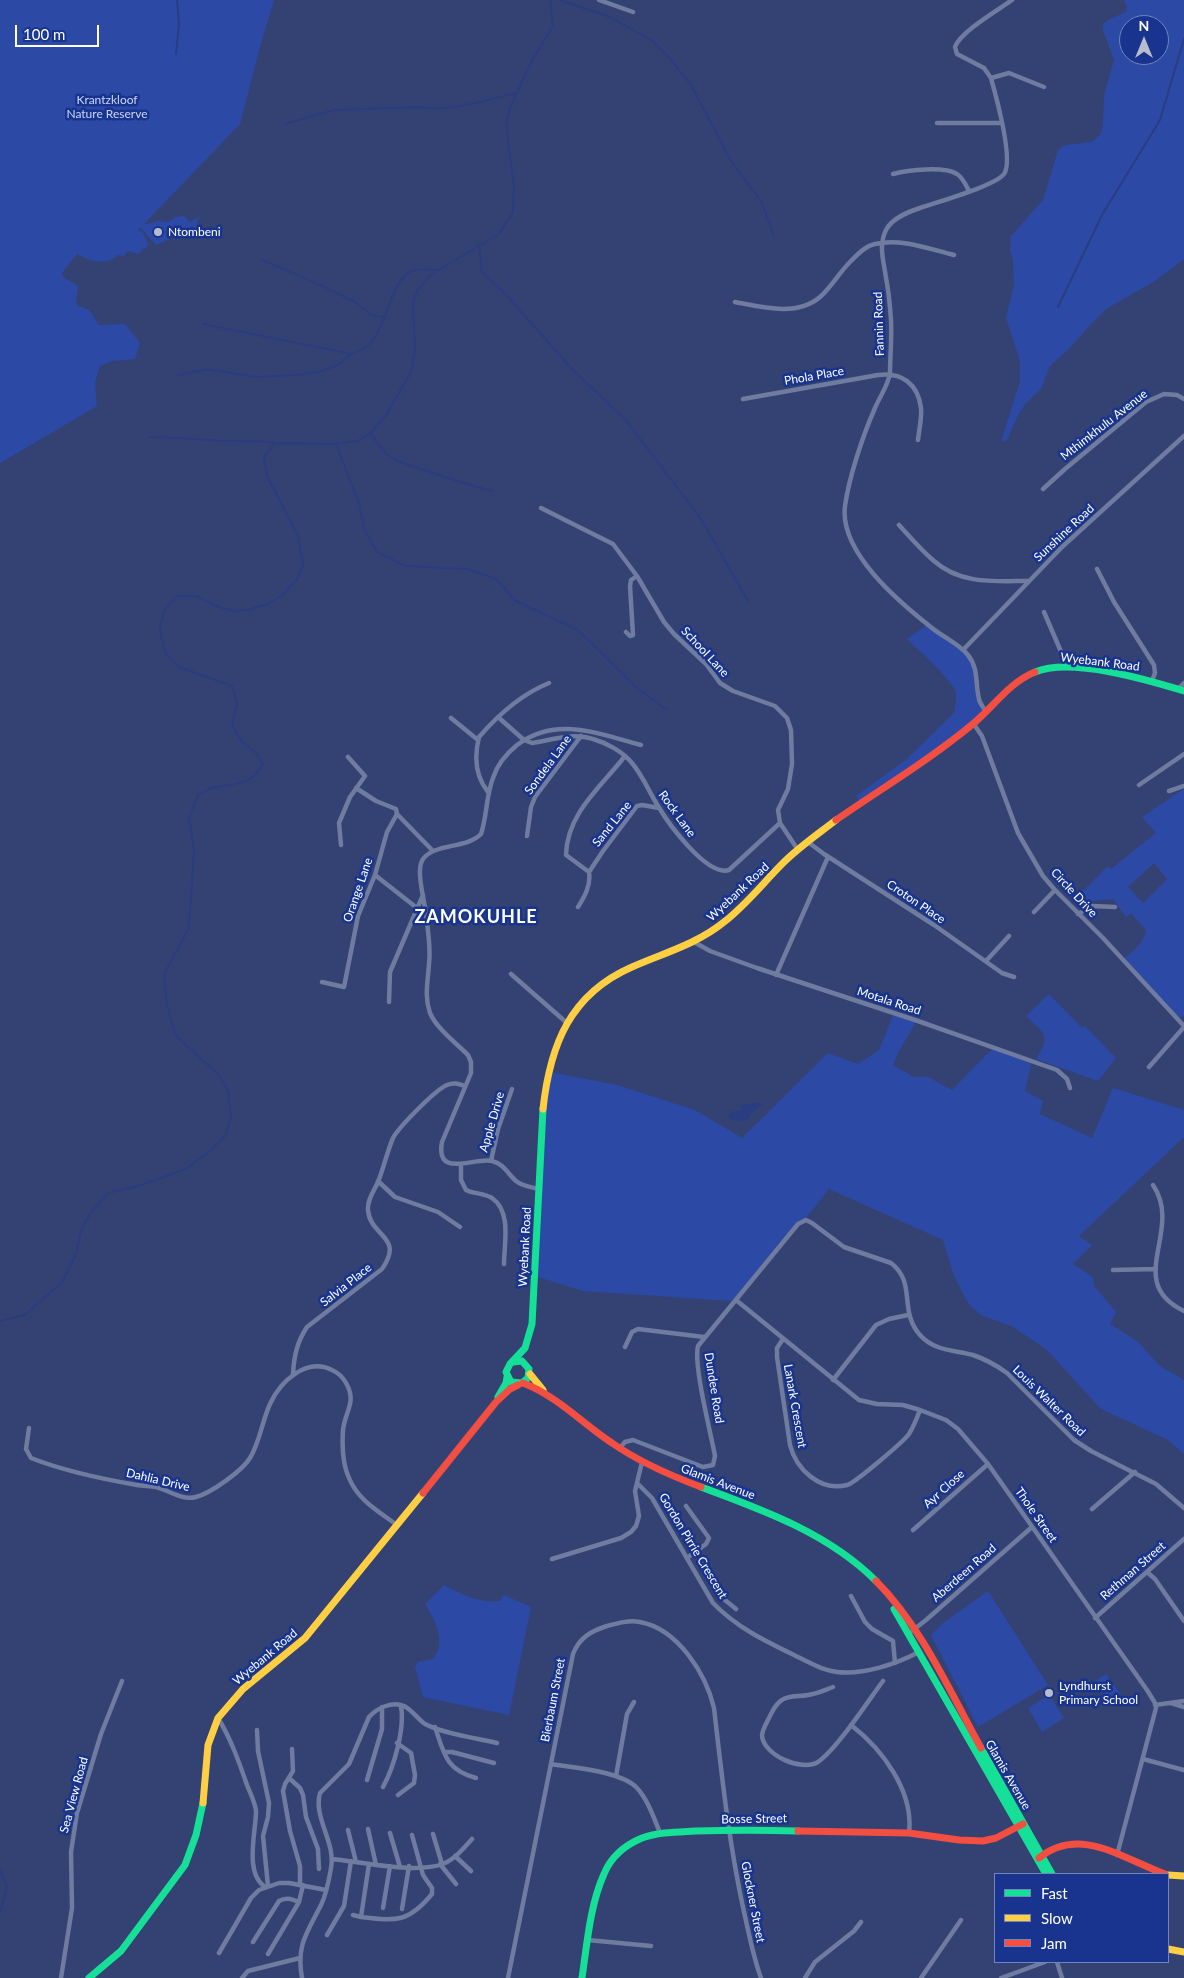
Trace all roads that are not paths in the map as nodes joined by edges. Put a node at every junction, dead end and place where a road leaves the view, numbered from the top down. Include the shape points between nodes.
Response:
1 (599, 0) edge
2 (1012, 0) edge
3 (633, 12) dead end
4 (991, 78) junction
5 (1044, 87) dead end
6 (937, 123) dead end
7 (1002, 123) junction
8 (894, 174) dead end
9 (969, 191) junction
10 (882, 243) junction
11 (954, 255) dead end
12 (735, 302) dead end
13 (890, 373) junction
14 (743, 399) dead end
15 (1184, 399) edge
16 (1184, 436) edge
17 (918, 440) dead end
18 (1043, 490) dead end
19 (542, 508) dead end
20 (899, 526) dead end
21 (1097, 569) dead end
22 (638, 576) junction
23 (1029, 581) junction
24 (1044, 612) dead end
25 (626, 632) dead end
26 (963, 650) junction
27 (1065, 668) junction
28 (1152, 681) junction
29 (549, 683) dead end
30 (1184, 683) edge
31 (1181, 690) edge
32 (986, 712) junction
33 (498, 717) junction
34 (451, 718) dead end
35 (973, 723) junction
36 (581, 736) junction
37 (478, 740) junction
38 (524, 740) junction
39 (641, 745) dead end
40 (1184, 754) edge
41 (348, 756) dead end
42 (626, 756) junction
43 (1139, 785) dead end
44 (1184, 786) edge
45 (356, 788) junction
46 (1169, 791) dead end
47 (488, 792) junction
48 (659, 808) junction
49 (397, 811) junction
50 (780, 822) junction
51 (527, 836) dead end
52 (808, 842) junction
53 (341, 845) dead end
54 (798, 850) junction
55 (433, 851) junction
56 (828, 857) junction
57 (589, 872) junction
58 (375, 875) junction
59 (1054, 890) junction
60 (424, 894) junction
61 (578, 907) dead end
62 (1115, 907) dead end
63 (417, 908) junction
64 (1034, 912) dead end
65 (1078, 914) junction
66 (1009, 936) dead end
67 (694, 942) junction
68 (986, 961) junction
69 (511, 974) dead end
70 (776, 975) junction
71 (1014, 977) dead end
72 (322, 982) dead end
73 (389, 1002) dead end
74 (567, 1023) junction
75 (1184, 1026) edge
76 (1149, 1066) dead end
77 (465, 1086) junction
78 (1070, 1088) dead end
79 (512, 1089) dead end
80 (491, 1161) junction
81 (461, 1165) junction
82 (378, 1182) junction
83 (1152, 1185) dead end
84 (539, 1188) junction
85 (804, 1221) joint
86 (460, 1227) dead end
87 (504, 1264) dead end
88 (1156, 1269) junction
89 (1112, 1270) dead end
90 (736, 1300) junction
91 (1184, 1311) edge
92 (908, 1315) junction
93 (704, 1337) junction
94 (783, 1339) junction
95 (626, 1347) dead end
96 (526, 1348) junction
97 (513, 1362) junction
98 (529, 1370) junction
99 (293, 1374) junction
100 (507, 1376) junction
101 (833, 1380) junction
102 (521, 1384) junction
103 (549, 1395) junction
104 (496, 1402) junction
105 (920, 1410) junction
106 (29, 1428) dead end
107 (620, 1449) junction
108 (642, 1462) junction
109 (988, 1464) junction
110 (1135, 1472) junction
111 (637, 1483) junction
112 (686, 1506) dead end
113 (1184, 1508) edge
114 (1092, 1509) dead end
115 (397, 1525) junction
116 (1032, 1527) junction
117 (914, 1530) dead end
118 (1184, 1539) edge
119 (687, 1558) junction
120 (698, 1558) dead end
121 (552, 1559) dead end
122 (1147, 1572) junction
123 (851, 1596) dead end
124 (736, 1609) dead end
125 (1095, 1618) junction
126 (1184, 1620) edge
127 (911, 1632) junction
128 (922, 1650) junction
129 (895, 1663) junction
130 (122, 1681) dead end
131 (883, 1681) dead end
132 (833, 1686) dead end
133 (1184, 1701) edge
134 (634, 1702) dead end
135 (1169, 1703) junction
136 (1155, 1704) junction
137 (401, 1706) junction
138 (382, 1707) junction
139 (1184, 1707) edge
140 (218, 1718) junction
141 (850, 1725) junction
142 (434, 1728) junction
143 (257, 1730) dead end
144 (397, 1743) junction
145 (498, 1743) dead end
146 (292, 1749) dead end
147 (445, 1752) junction
148 (1143, 1759) junction
149 (494, 1763) dead end
150 (551, 1764) junction
151 (1184, 1770) edge
152 (616, 1776) junction
153 (289, 1778) junction
154 (476, 1778) dead end
155 (367, 1780) dead end
156 (383, 1787) dead end
157 (398, 1795) dead end
158 (1020, 1825) junction
159 (368, 1829) dead end
160 (348, 1830) dead end
161 (729, 1830) junction
162 (390, 1833) dead end
163 (660, 1833) junction
164 (909, 1833) junction
165 (433, 1834) dead end
166 (412, 1835) dead end
167 (472, 1839) dead end
168 (1117, 1855) junction
169 (455, 1856) junction
170 (1040, 1857) junction
171 (332, 1859) junction
172 (353, 1861) junction
173 (369, 1864) junction
174 (441, 1864) junction
175 (376, 1865) junction
176 (390, 1866) junction
177 (409, 1866) junction
178 (421, 1866) junction
179 (400, 1867) junction
180 (319, 1869) dead end
181 (471, 1871) dead end
182 (1046, 1873) edge
183 (1051, 1873) edge
184 (1161, 1873) edge
185 (1169, 1875) edge
186 (1184, 1876) edge
187 (302, 1884) junction
188 (456, 1884) dead end
189 (266, 1886) junction
190 (326, 1890) junction
191 (298, 1902) junction
192 (383, 1908) dead end
193 (402, 1909) dead end
194 (353, 1915) dead end
195 (361, 1917) junction
196 (961, 1920) dead end
197 (861, 1922) dead end
198 (327, 1935) dead end
199 (588, 1940) junction
200 (253, 1942) dead end
201 (651, 1946) dead end
202 (1169, 1949) edge
203 (1184, 1952) edge
204 (219, 1953) dead end
205 (268, 1954) dead end
206 (300, 1958) junction
207 (1042, 1963) edge
208 (1057, 1963) edge
209 (61, 1978) edge
210 (89, 1978) edge
211 (242, 1978) edge
212 (302, 1978) edge
213 (508, 1978) edge
214 (582, 1978) edge
215 (760, 1978) edge
216 (806, 1978) edge
217 (921, 1978) edge
218 (1001, 1978) edge
219 (1062, 1978) edge

1 - 3 street
2 - 4 street via 956,44 957,54 984,68
4 - 5 street via 1009,73
4 - 7 street
6 - 7 street
7 - 9 street via 1008,157 1006,171 997,180
8 - 9 street via 916,169 953,172 962,178
9 - 10 street via 899,217 886,228
10 - 11 street via 904,243
10 - 12 street via 861,252 814,301 785,309
10 - 13 street, Fannin Road via 891,322
13 - 14 street, Phola Place
13 - 17 street via 906,380 919,401
13 - 26 street, Fannin Road via 854,470 845,509 846,527 872,573 908,608
15 - 18 street, Mthimkhulu Avenue via 1164,394 1146,402
16 - 23 street, Sunshine Road
19 - 22 street, School Lane via 613,544
20 - 23 street via 934,562 951,573 984,581
21 - 28 street via 1154,665
22 - 25 street via 631,580 630,586 634,635
22 - 50 street, School Lane via 664,622 726,687 774,706 787,718 791,730 792,764 788,789 778,810
23 - 26 street, Sunshine Road
24 - 27 street
26 - 32 street, Fannin Road via 975,668 979,699
27 - 28 street, Wyebank Road via 1120,673
27 - 32 street, Wyebank Road via 1035,671
28 - 31 street, Wyebank Road
29 - 33 street via 532,691
30 - 31 street
32 - 35 street, Wyebank Road
33 - 37 street
33 - 38 street
34 - 37 street
35 - 52 street, Wyebank Road
35 - 59 street, Circle Drive via 982,736 1018,833
36 - 38 street, Rock Lane via 532,743
36 - 42 street, Rock Lane
36 - 51 street, Sondela Lane via 535,797
37 - 47 street via 477,771
38 - 39 street via 539,733 574,728
38 - 47 street via 505,756
40 - 43 street
41 - 45 street via 365,776
42 - 48 street, Rock Lane
42 - 57 street via 574,818 566,855
44 - 46 street
45 - 49 street
45 - 53 street via 339,823
47 - 55 street via 481,834 473,841
48 - 50 street, Rock Lane via 689,847 722,871 729,870
48 - 57 street, Sand Lane via 637,806
49 - 55 street
49 - 58 street, Orange Lane via 387,832
50 - 54 street
52 - 54 street, Wyebank Road
52 - 56 street, Croton Place
54 - 67 street, Wyebank Road via 732,916
55 - 60 street via 424,857 420,869
56 - 68 street, Croton Place
56 - 70 street
57 - 61 street via 588,887
58 - 63 street
58 - 72 street, Orange Lane via 358,916 344,987
59 - 64 street
59 - 65 street, Circle Drive
60 - 63 street
60 - 77 street via 430,963 426,987 428,1004 434,1021 471,1059 471,1073
62 - 65 street via 1092,906
63 - 73 street via 390,972
65 - 75 street, Circle Drive
66 - 68 street
67 - 70 street, Motala Road
67 - 74 street, Wyebank Road via 622,970 603,981 582,1001
68 - 71 street, Croton Place
69 - 74 street
70 - 78 street, Motala Road via 1057,1070 1067,1079
74 - 84 street, Wyebank Road via 555,1050 542,1107
75 - 76 street
77 - 81 street via 440,1147 446,1161
77 - 82 street via 456,1083 446,1085 406,1122 394,1138
79 - 80 street, Apple Drive
80 - 81 street
80 - 84 street via 501,1165 517,1182
81 - 87 street via 461,1180 466,1190 491,1198 502,1210 505,1220
82 - 86 street via 396,1197 438,1212
82 - 99 street, Salvia Place via 370,1197 368,1211 374,1225 388,1239 388,1259 382,1269 307,1327 296,1350
83 - 88 street via 1161,1198 1166,1218
84 - 96 street, Wyebank Road via 533,1315
85 - 90 street, Dundee Road via 798,1224
85 - 92 street, Louis Walter Road via 812,1223 844,1247 891,1263 904,1280
88 - 89 street
88 - 91 street via 1161,1292 1174,1306
90 - 93 street, Dundee Road
90 - 94 street, Thole Street
92 - 101 street via 876,1325
92 - 110 street, Louis Walter Road via 931,1344 972,1355 998,1367 1074,1440 1091,1452
93 - 95 street via 638,1329 632,1332
93 - 107 street, Dundee Road via 697,1348 697,1358 715,1456 713,1465 703,1467 633,1440 625,1442
94 - 101 street, Thole Street
94 - 105 street, Lanark Crescent via 777,1348 777,1358 790,1445 794,1458 808,1476 827,1484 852,1482 908,1436
96 - 97 street
96 - 98 street, Wyebank Road
97 - 98 street via 522,1361
97 - 100 street via 507,1368
98 - 102 street via 528,1380
98 - 103 street, Glamis Avenue
99 - 106 street, Dahlia Drive via 270,1404 250,1459 232,1476 194,1498 92,1476 31,1458 26,1449
99 - 115 street via 319,1366 341,1376 351,1399 343,1429 348,1477 361,1498
100 - 102 street via 511,1382
100 - 104 street, Wyebank Road
101 - 105 street, Thole Street via 863,1401
102 - 103 street, Glamis Avenue
102 - 104 street, Wyebank Road
103 - 107 street, Glamis Avenue
104 - 115 street, Wyebank Road
105 - 109 street, Thole Street via 953,1423
107 - 108 street, Glamis Avenue
108 - 111 street
108 - 127 street, Glamis Avenue via 801,1529 850,1557 865,1569 902,1612
109 - 116 street, Thole Street
109 - 117 street, Ayr Close
110 - 113 street, Louis Walter Road via 1156,1484
110 - 114 street
111 - 119 street, Gordon Pirrie Crescent via 652,1498
111 - 121 street via 639,1516 628,1535
112 - 119 street via 709,1538
115 - 140 street, Wyebank Road via 305,1638 243,1689
116 - 125 street, Thole Street
116 - 127 street, Aberdeen Road
118 - 122 street, Rethman Street
119 - 129 street, Gordon Pirrie Crescent via 713,1603 724,1615 767,1642 835,1672
120 - 124 street via 720,1596
122 - 125 street, Rethman Street
122 - 126 street
123 - 129 street via 865,1622 893,1641
125 - 136 street, Thole Street
127 - 128 street, Glamis Avenue
128 - 129 street, Gordon Pirrie Crescent
128 - 158 street, Glamis Avenue
130 - 209 street, Sea View Road via 101,1734 77,1813 71,1852 72,1908
131 - 141 street
132 - 141 street via 816,1694 780,1701 763,1732 764,1742 780,1758 808,1766 819,1761
133 - 135 street
134 - 152 street via 627,1714
135 - 136 street
135 - 139 street
136 - 148 street
137 - 138 street
137 - 142 street
137 - 144 street
138 - 155 street via 382,1729
138 - 171 street via 368,1717 350,1764 320,1793 318,1806
140 - 189 street via 256,1808 253,1854 256,1877
140 - 210 street, Wyebank Road via 208,1745 203,1806 185,1865 121,1951
141 - 164 street via 872,1744 894,1775 904,1794
142 - 145 street
142 - 147 street
143 - 189 street via 269,1803 263,1836
144 - 156 street via 392,1767
144 - 157 street via 411,1753 415,1775 414,1783
146 - 153 street via 293,1771
147 - 149 street
147 - 154 street via 452,1767
148 - 151 street
148 - 168 street
150 - 152 street
150 - 161 street, Bierbaum Street via 570,1663 579,1643 590,1633 614,1624 646,1623 681,1646 710,1694
150 - 213 street, Bierbaum Street
152 - 163 street via 637,1788
153 - 180 street via 303,1795 306,1817 318,1849
153 - 187 street via 283,1791
158 - 164 street, Bosse Street via 983,1841
158 - 170 street, Glamis Avenue
159 - 175 street
160 - 172 street
161 - 163 street, Bosse Street
161 - 164 street, Bosse Street
161 - 215 street, Glockner Street
162 - 179 street
163 - 199 street, Bosse Street via 632,1842 606,1868 598,1886
165 - 174 street
166 - 178 street
167 - 169 street
168 - 170 street via 1091,1846 1069,1844
168 - 184 street
169 - 174 street
169 - 181 street
170 - 182 street, Glamis Avenue
170 - 183 street, Glamis Avenue
171 - 172 street
171 - 190 street
172 - 173 street
172 - 198 street via 344,1906
173 - 175 street
173 - 195 street
174 - 178 street
174 - 188 street
175 - 176 street
176 - 179 street
176 - 192 street
177 - 178 street
177 - 179 street
177 - 193 street
178 - 195 street via 433,1891 420,1908 401,1918
185 - 186 street
187 - 189 street
187 - 190 street
187 - 191 street
189 - 204 street via 251,1898
190 - 206 street via 306,1931
191 - 200 street via 283,1899 279,1902
191 - 205 street
194 - 195 street
196 - 217 street
197 - 216 street via 815,1962
199 - 201 street
199 - 214 street, Bosse Street
202 - 203 street
206 - 211 street via 248,1971
206 - 212 street
207 - 218 street
208 - 219 street

